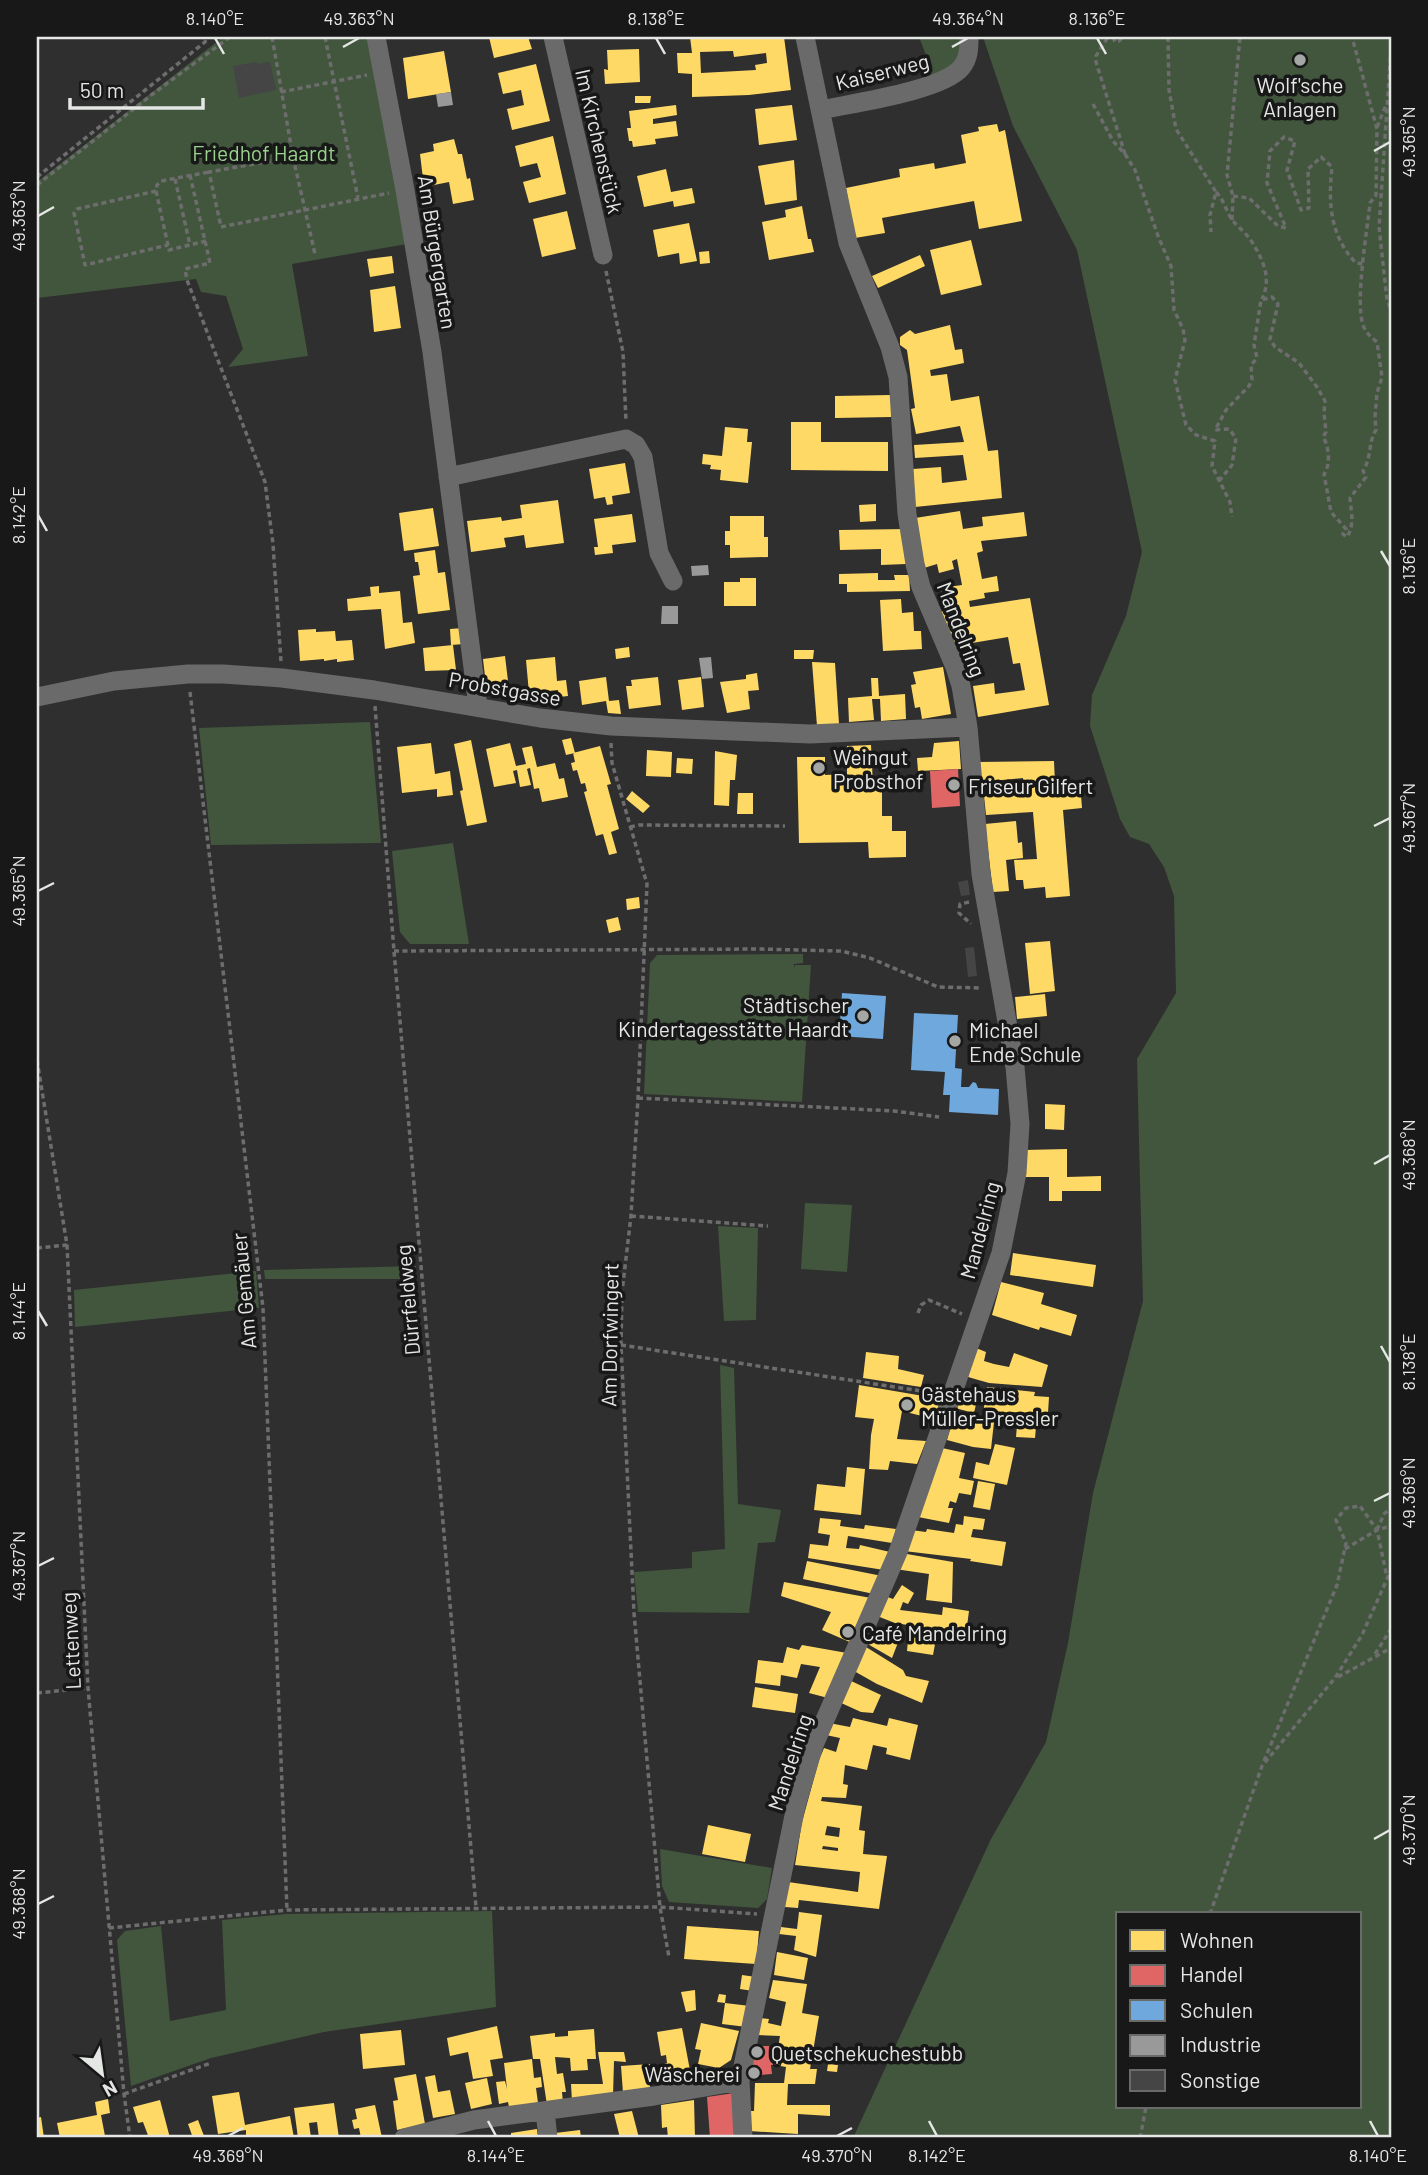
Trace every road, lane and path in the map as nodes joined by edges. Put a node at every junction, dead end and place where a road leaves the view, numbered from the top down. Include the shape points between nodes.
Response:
1 (207, 37) edge
2 (230, 37) edge
3 (272, 37) edge
4 (325, 37) edge
5 (376, 37) edge
6 (553, 37) edge
7 (805, 37) edge
8 (969, 37) edge
9 (1108, 37) edge
10 (1114, 37) edge
11 (1123, 37) edge
12 (1168, 37) edge
13 (1240, 37) edge
14 (1352, 37) edge
15 (1391, 50) edge
16 (383, 73) junction
17 (333, 81) junction
18 (281, 92) junction
19 (1388, 102) junction
20 (1093, 104) dead end
21 (821, 110) junction
22 (1377, 129) junction
23 (1125, 154) junction
24 (293, 157) junction
25 (209, 172) junction
26 (190, 175) junction
27 (37, 177) edge
28 (174, 178) junction
29 (37, 185) edge
30 (405, 190) junction
31 (156, 191) junction
32 (1216, 192) junction
33 (1233, 196) junction
34 (358, 198) junction
35 (304, 209) junction
36 (1232, 220) junction
37 (1210, 232) dead end
38 (206, 241) junction
39 (168, 245) junction
40 (190, 245) junction
41 (315, 254) dead end
42 (603, 255) joint
43 (1364, 264) junction
44 (1261, 300) junction
45 (1391, 309) edge
46 (626, 439) junction
47 (448, 477) junction
48 (1219, 481) junction
49 (1232, 517) dead end
50 (673, 580) dead end
51 (188, 674) junction
52 (282, 678) junction
53 (374, 690) junction
54 (37, 697) edge
55 (478, 706) junction
56 (611, 726) junction
57 (968, 727) junction
58 (785, 826) dead end
59 (630, 827) junction
60 (646, 950) junction
61 (394, 951) junction
62 (1002, 988) junction
63 (37, 1060) edge
64 (638, 1098) junction
65 (939, 1117) dead end
66 (631, 1216) junction
67 (768, 1226) dead end
68 (66, 1245) junction
69 (37, 1248) edge
70 (918, 1313) dead end
71 (977, 1321) junction
72 (621, 1345) junction
73 (950, 1396) junction
74 (1391, 1508) edge
75 (1391, 1526) edge
76 (1377, 1530) junction
77 (1345, 1549) junction
78 (1391, 1570) edge
79 (1388, 1579) junction
80 (1391, 1629) edge
81 (1391, 1648) edge
82 (1374, 1656) junction
83 (1335, 1678) junction
84 (88, 1688) junction
85 (37, 1693) edge
86 (1262, 1766) junction
87 (476, 1907) junction
88 (660, 1907) junction
89 (287, 1910) junction
90 (1211, 1912) edge
91 (773, 1915) junction
92 (110, 1928) junction
93 (669, 1957) dead end
94 (211, 2063) dead end
95 (740, 2081) junction
96 (124, 2094) junction
97 (1146, 2108) edge
98 (545, 2111) junction
99 (130, 2138) edge
100 (404, 2138) edge
101 (548, 2138) edge
102 (743, 2138) edge
103 (1140, 2138) edge

1 - 27 path
2 - 29 path
3 - 18 path
4 - 17 path
5 - 16 street, Am Bürgergarten
6 - 42 street, Im Kirchenstück
7 - 21 street, Mandelring
8 - 21 street, Kaiserweg via 967,58 960,70 941,80
9 - 23 path via 1096,56
10 - 11 path via 1119,41
12 - 32 path via 1169,90 1176,129
13 - 33 path via 1227,175
14 - 22 path
15 - 19 path
16 - 17 path
16 - 30 street, Am Bürgergarten
17 - 18 path
17 - 34 path
18 - 24 path
19 - 22 path
19 - 45 path via 1380,226
20 - 23 path
21 - 57 street, Mandelring via 848,243 898,377 906,504 915,564 955,667
22 - 43 path via 1376,195 1370,203
23 - 48 path via 1171,266 1174,310 1184,329 1175,380 1186,425 1196,435 1215,441 1212,466
24 - 25 path
24 - 35 path
25 - 26 path
25 - 35 path via 221,227
26 - 28 path
26 - 38 path
28 - 31 path via 161,181
28 - 40 path
30 - 34 path
30 - 47 street, Am Bürgergarten
31 - 39 path
31 - 39 path via 77,209 74,213 85,265
32 - 36 path
32 - 37 path
33 - 36 path
33 - 43 path via 1250,198 1278,226 1286,228 1267,183 1269,151 1284,137 1295,141 1287,170 1301,210 1309,208 1308,169 1321,157 1332,167 1331,218 1346,252 1356,263
34 - 35 path
35 - 41 path
36 - 44 path via 1252,242 1268,277
38 - 40 path
38 - 52 path via 210,263 185,269 265,482
39 - 40 path via 169,250
42 - 46 path via 624,352
43 - 44 path via 1362,322 1377,342 1382,377 1371,456 1363,471 1366,477 1350,498 1353,522 1347,537 1331,512 1324,474 1328,470 1328,444 1323,436 1325,401 1300,363 1275,347 1270,338 1278,304 1272,296
44 - 48 path via 1252,380 1216,429 1229,429 1236,438 1232,465
46 - 47 street
46 - 50 street via 636,444 643,457 659,553
47 - 55 street, Am Bürgergarten
48 - 49 path
51 - 52 street, Probstgasse
51 - 54 street, Probstgasse via 114,681
51 - 89 path, Am Gemäuer via 263,1308
52 - 53 street, Probstgasse
53 - 55 street, Probstgasse
53 - 61 path, Dürrfeldweg
55 - 56 street, Probstgasse
56 - 57 street, Probstgasse via 810,734
56 - 59 path, Am Dorfwingert via 612,763
57 - 62 street, Mandelring via 981,874
58 - 59 path
59 - 60 path, Am Dorfwingert via 647,884
60 - 61 path
60 - 62 path via 841,951 870,958 938,987
60 - 64 path, Am Dorfwingert
61 - 87 path, Dürrfeldweg
62 - 71 street, Mandelring via 1020,1124 1017,1173 1000,1253
63 - 68 path, Lettenweg
64 - 65 path
64 - 66 path, Am Dorfwingert
66 - 67 path
66 - 72 path, Am Dorfwingert
68 - 69 path
68 - 84 path, Lettenweg
70 - 71 path via 929,1300
71 - 73 street, Mandelring
72 - 73 path
72 - 88 path, Am Dorfwingert via 634,1613
73 - 91 street, Mandelring via 898,1552 814,1745
74 - 76 path
75 - 76 path
76 - 77 path
76 - 77 path via 1360,1506 1346,1508 1336,1520
76 - 79 path
77 - 86 path via 1337,1586
78 - 79 path
79 - 83 path via 1362,1635
80 - 82 path
81 - 82 path
82 - 83 path
83 - 86 path
84 - 85 path
84 - 92 path, Lettenweg
86 - 90 path
87 - 88 path
87 - 89 path
88 - 91 path
88 - 93 path, Am Dorfwingert
89 - 92 path
91 - 95 street, Mandelring
92 - 96 path, Lettenweg
94 - 96 path
95 - 98 street
95 - 102 street, Mandelring
96 - 99 path, Lettenweg
97 - 103 path
98 - 100 street via 474,2119
98 - 101 street

